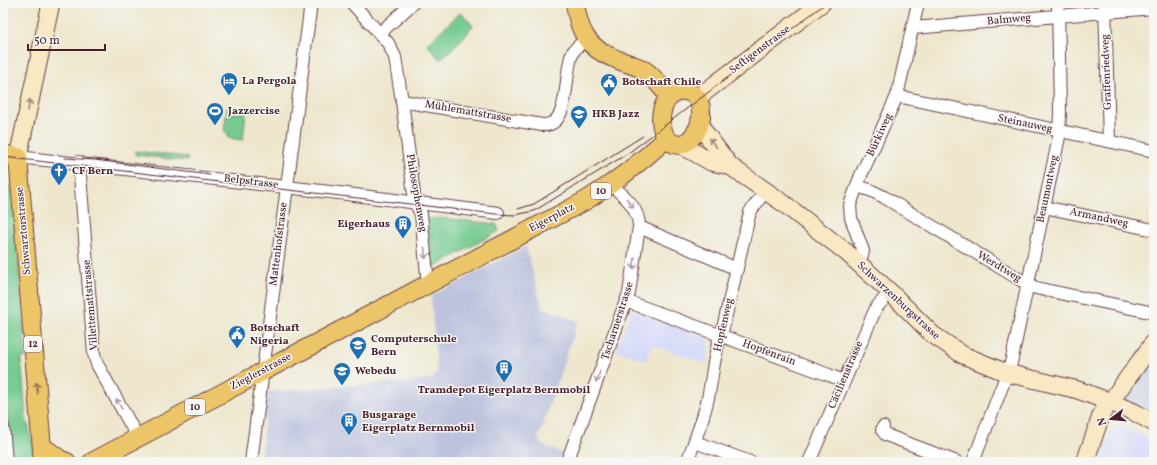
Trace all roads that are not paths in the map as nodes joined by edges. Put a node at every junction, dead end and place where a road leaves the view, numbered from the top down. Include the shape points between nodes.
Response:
1 (51, 3) edge
2 (311, 3) edge
3 (352, 3) edge
4 (413, 3) edge
5 (574, 3) edge
6 (822, 3) edge
7 (918, 3) edge
8 (1058, 3) edge
9 (1106, 8) edge
10 (1154, 8) edge
11 (1058, 16) junction
12 (912, 28) junction
13 (380, 33) junction
14 (587, 40) junction
15 (897, 96) junction
16 (670, 97) junction
17 (697, 98) junction
18 (402, 101) junction
19 (700, 120) junction
20 (1060, 131) junction
21 (1109, 141) junction
22 (673, 142) junction
23 (1154, 151) edge
24 (11, 155) edge
25 (79, 162) junction
26 (730, 166) junction
27 (611, 185) junction
28 (857, 186) junction
29 (286, 187) junction
30 (766, 190) junction
31 (415, 202) junction
32 (1044, 207) junction
33 (498, 213) dead end
34 (639, 227) junction
35 (1154, 230) edge
36 (855, 261) junction
37 (737, 269) junction
38 (451, 272) joint
39 (428, 284) junction
40 (1027, 284) junction
41 (890, 292) junction
42 (626, 301) junction
43 (1154, 313) edge
44 (720, 335) junction
45 (1154, 342) edge
46 (263, 372) junction
47 (1007, 373) junction
48 (844, 381) junction
49 (1110, 402) junction
50 (1154, 423) edge
51 (3, 426) edge
52 (883, 427) dead end
53 (138, 438) junction
54 (695, 442) junction
55 (42, 454) edge
56 (6, 462) edge
57 (67, 462) edge
58 (92, 462) edge
59 (251, 462) edge
60 (567, 462) edge
61 (687, 462) edge
62 (750, 462) edge
63 (809, 462) edge
64 (957, 462) edge
65 (973, 462) edge
66 (1085, 462) edge

24 -> 1 main road, Schwarztorstrasse
2 - 29 street, Mattenhofstrasse
3 - 13 street
4 - 13 street
5 - 14 main road
6 - 17 main road, Seftigenstrasse
7 - 12 street, Bürkiweg
8 - 11 street, Beaumontweg
9 - 10 street, Balmweg
9 - 11 street, Balmweg
9 - 21 street, Graffenriedweg
11 - 12 street, Balmweg
11 - 20 street, Beaumontweg
12 - 15 street, Bürkiweg
13 - 18 street via 390,46 394,57
14 - 16 main road via 605,55 646,72
14 - 18 street, Mühlemattstrasse via 579,44 572,54 561,111 557,120 550,125
15 - 20 street, Steinauweg
15 - 28 street, Bürkiweg
16 - 17 main road via 676,92 685,91
16 - 22 main road via 661,116 661,127
17 - 19 main road
18 - 31 street, Philosophenweg
19 - 22 main road via 692,138 685,143
26 -> 19 main road, Schwarzenburgstrasse via 703,130
20 - 21 street, Steinauweg
20 - 32 street, Beaumontweg
21 - 23 street, Steinauweg
22 - 26 main road, Schwarzenburgstrasse via 711,162
22 - 27 main road, Eigerplatz / 10
24 - 25 street, Belpstrasse
55 -> 24 main road, Schwarztorstrasse / 12
25 - 29 street, Belpstrasse
53 -> 25 street, Villettemattstrasse via 95,359
26 - 30 main road, Schwarzenburgstrasse
27 -> 34 street, Tscharnerstrasse via 629,201 639,220
27 - 38 main road, Eigerplatz / 10
28 - 36 street, Bürkiweg via 850,212 863,251
28 - 40 street, Werdtweg via 884,197
29 - 31 street, Belpstrasse
29 - 46 street, Mattenhofstrasse
30 - 36 main road, Schwarzenburgstrasse
30 - 37 street, Hopfenweg via 750,212
31 - 33 street, Belpstrasse
31 -> 39 street, Philosophenweg via 421,214
32 - 35 street, Armandweg
32 - 40 street, Beaumontweg
34 - 37 street
34 -> 42 street, Tscharnerstrasse via 631,286
36 - 41 main road, Schwarzenburgstrasse
37 - 44 street, Hopfenweg
38 - 39 main road, Zieglerstrasse / 10
39 - 46 main road, Zieglerstrasse / 10
40 - 43 street, Werdtweg
40 - 47 street, Beaumontweg
41 - 47 main road, Schwarzenburgstrasse via 923,326 948,346 978,362
41 - 48 street, Cäcilienstrasse via 876,308
42 - 44 street, Hopfenrain
42 -> 60 street, Tscharnerstrasse
44 - 48 street, Hopfenrain
44 - 54 street, Hopfenweg via 708,398
45 - 49 main road
46 - 53 main road, Zieglerstrasse / 10
46 - 59 street, Mattenhofstrasse
47 - 49 main road, Schwarzenburgstrasse via 1078,390
47 - 65 street, Beaumontweg
48 - 63 street, Cäcilienstrasse
49 - 50 main road, Schwarzenburgstrasse
49 - 66 main road via 1098,422
51 - 56 street
52 - 64 street via 886,435
53 - 58 main road, Zieglerstrasse / 10
54 - 61 street, Hopfenweg
54 - 62 street
55 - 57 main road

